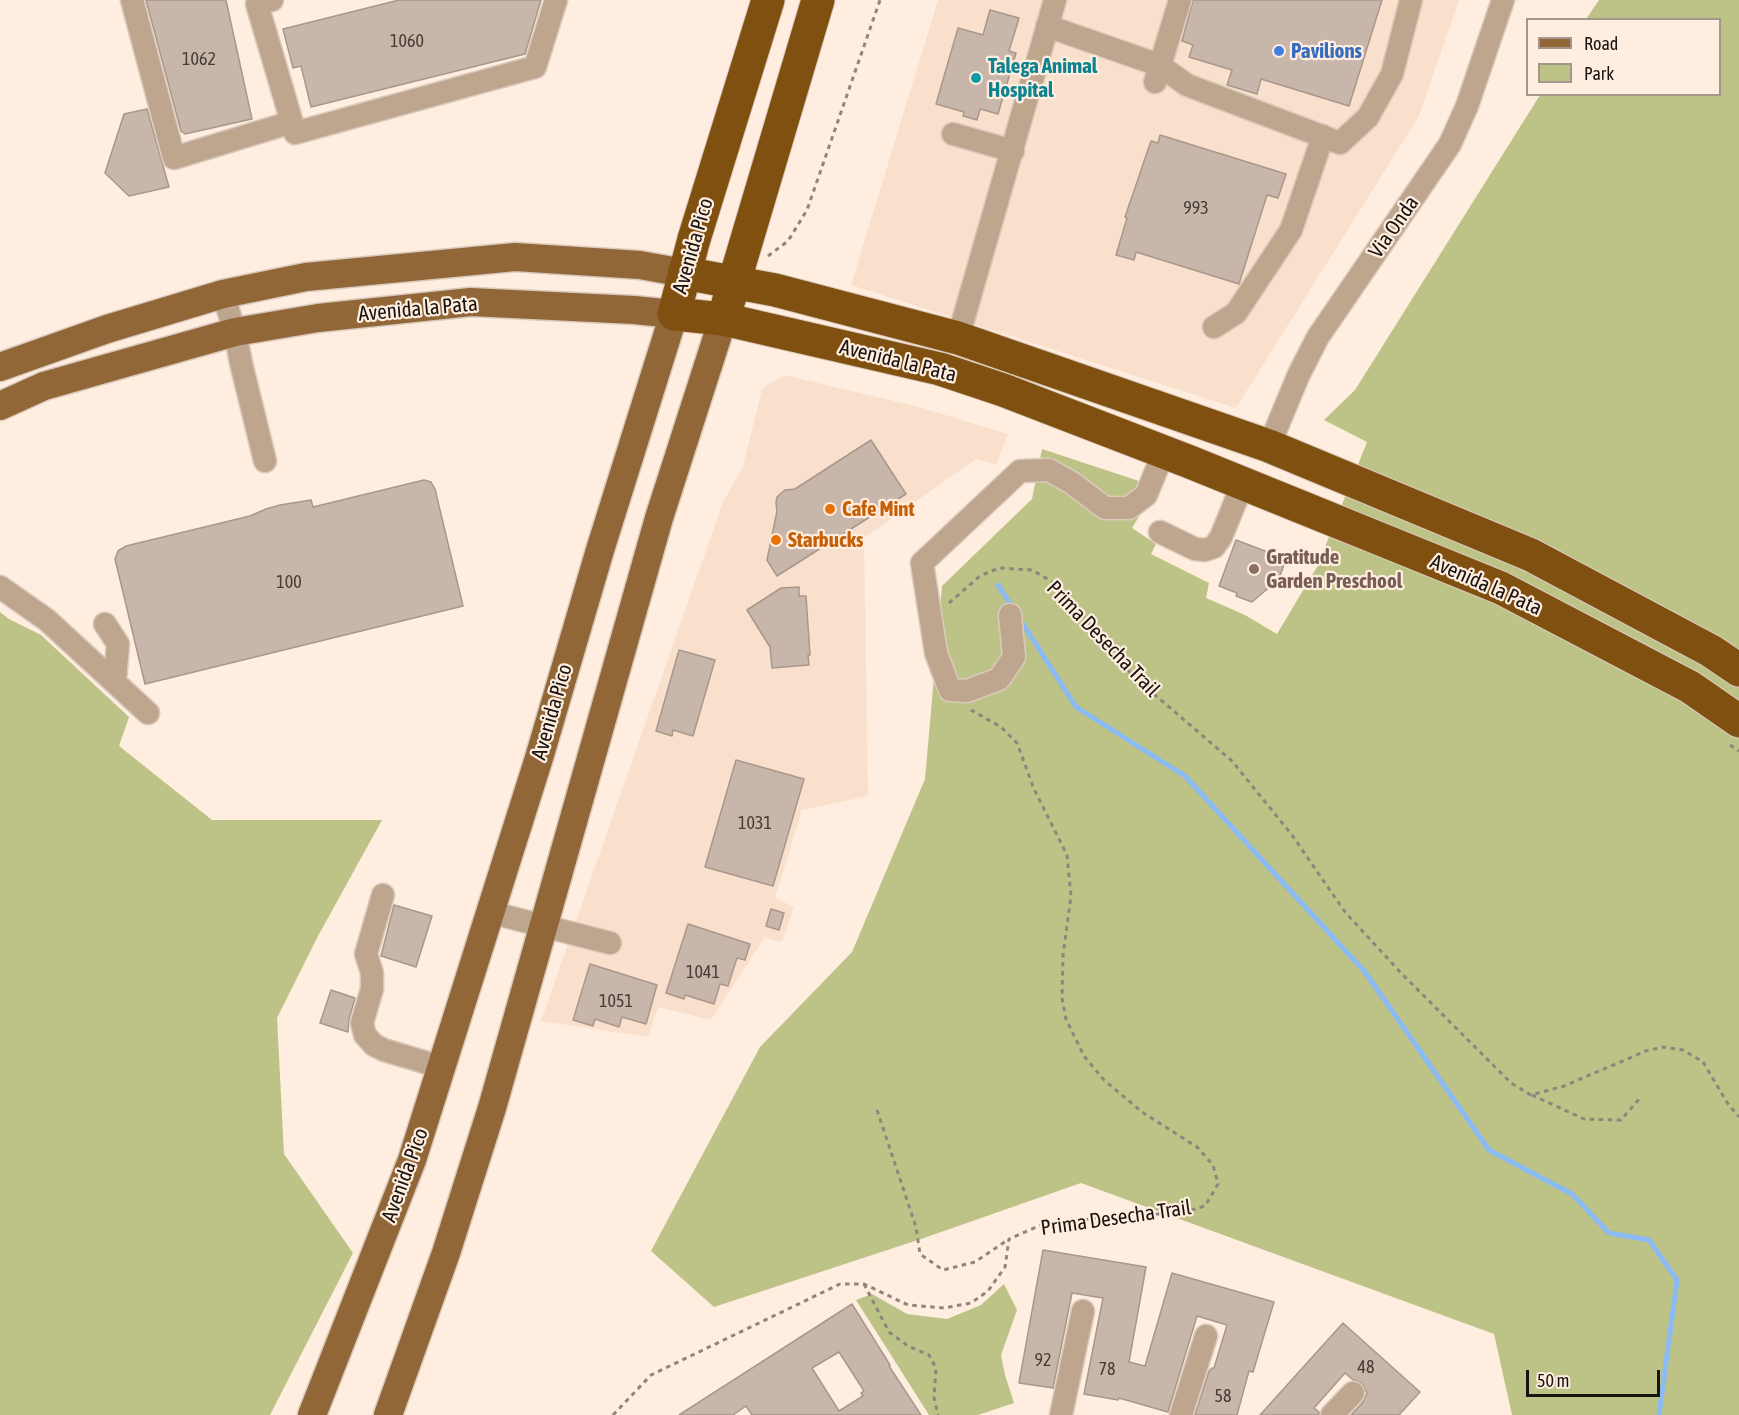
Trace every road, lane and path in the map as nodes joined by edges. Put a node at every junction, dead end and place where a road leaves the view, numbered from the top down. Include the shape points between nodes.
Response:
1 (132, 0) edge
2 (272, 0) edge
3 (556, 0) edge
4 (768, 0) edge
5 (818, 0) edge
6 (880, 0) edge
7 (1055, 0) edge
8 (1180, 0) edge
9 (1411, 0) edge
10 (1503, 0) edge
11 (1047, 26) junction
12 (1157, 73) junction
13 (292, 122) junction
14 (953, 134) dead end
15 (1323, 136) junction
16 (1013, 152) junction
17 (684, 273) junction
18 (734, 282) junction
19 (223, 294) junction
20 (674, 314) junction
21 (723, 319) junction
22 (1214, 327) dead end
23 (235, 332) junction
24 (958, 338) junction
25 (0, 367) edge
26 (0, 406) edge
27 (1269, 446) junction
28 (1177, 457) junction
29 (265, 461) dead end
30 (1243, 483) junction
31 (1160, 532) dead end
32 (0, 587) edge
33 (946, 609) dead end
34 (1010, 615) dead end
35 (105, 624) dead end
36 (1739, 670) edge
37 (115, 681) junction
38 (950, 690) junction
39 (148, 712) dead end
40 (1734, 733) edge
41 (1739, 751) edge
42 (382, 895) dead end
43 (489, 912) junction
44 (544, 926) junction
45 (610, 943) dead end
46 (441, 1067) junction
47 (1531, 1095) junction
48 (1640, 1098) dead end
49 (877, 1110) dead end
50 (1739, 1117) edge
51 (1009, 1239) junction
52 (864, 1284) junction
53 (1083, 1311) dead end
54 (1206, 1336) dead end
55 (1353, 1393) dead end
56 (312, 1415) edge
57 (388, 1415) edge
58 (613, 1415) edge
59 (938, 1415) edge
60 (1061, 1415) edge
61 (1181, 1415) edge
62 (1332, 1415) edge

1 - 13 street via 174,158
2 - 13 street via 257,4
3 - 13 street via 535,67 295,133
4 - 17 highway, Avenida Pico
5 - 18 highway
6 - 18 path via 807,210 788,241
7 - 11 street
8 - 12 street
9 - 15 street via 1392,74 1368,117 1340,143
10 - 27 street, Via Onda via 1450,144 1318,337
11 - 12 street
11 - 16 street
12 - 15 street
14 - 16 street
15 - 22 street via 1291,231 1236,313
16 - 24 street
17 - 18 highway, Avenida la Pata
17 - 19 main road, Avenida la Pata via 640,265 515,257 306,277
17 - 20 highway, Avenida Pico
18 - 21 highway
18 - 24 highway, Avenida la Pata
19 - 23 street
19 - 25 main road, Avenida la Pata
20 - 21 highway, Avenida la Pata
20 - 23 main road, Avenida la Pata via 471,302 318,318
20 - 43 main road, Avenida Pico
21 - 28 highway, Avenida la Pata via 940,369
21 - 44 main road via 659,518
23 - 26 main road, Avenida la Pata via 44,386
23 - 29 street
24 - 27 highway, Avenida la Pata
27 - 28 highway via 1248,464 1204,446
27 - 36 highway, Avenida la Pata via 1531,555 1712,651
28 - 30 highway, Avenida la Pata
28 - 38 street via 1146,495 1129,508 1106,508 1049,470 1020,471 922,563 936,653
30 - 31 street via 1214,547 1195,549
30 - 40 highway, Avenida la Pata via 1501,588 1690,687
32 - 37 street via 47,620
33 - 47 path, Prima Desecha Trail via 980,576 999,568 1032,570 1056,584 1133,676 1232,761 1292,834 1345,912 1401,973 1511,1083
34 - 38 street via 1014,657 999,679 967,692
35 - 37 street via 118,644
37 - 39 street
38 - 51 path, Prima Desecha Trail via 965,706 1001,727 1017,743 1034,789 1067,855 1071,896 1062,998 1066,1019 1084,1056 1134,1106 1197,1147 1213,1165 1218,1184 1204,1206 1178,1214 1130,1214 1041,1225
40 - 41 path
42 - 46 street via 366,954 372,989 362,1023 365,1035 384,1050
43 - 44 street
43 - 46 main road, Avenida Pico
44 - 45 street
44 - 57 main road via 450,1242
46 - 56 main road, Avenida Pico via 412,1160
47 - 48 path, Prima Desecha Trail via 1584,1119 1621,1120
47 - 50 path via 1663,1047 1683,1050 1703,1062
49 - 51 path, Prima Desecha Trail via 916,1227 920,1254 943,1270 975,1262
51 - 52 path via 1005,1267 988,1291 971,1303 944,1308 908,1305
52 - 58 path via 840,1284 651,1375
52 - 59 path via 889,1332 929,1355 936,1368 934,1398
53 - 60 street
54 - 61 street
55 - 62 street

